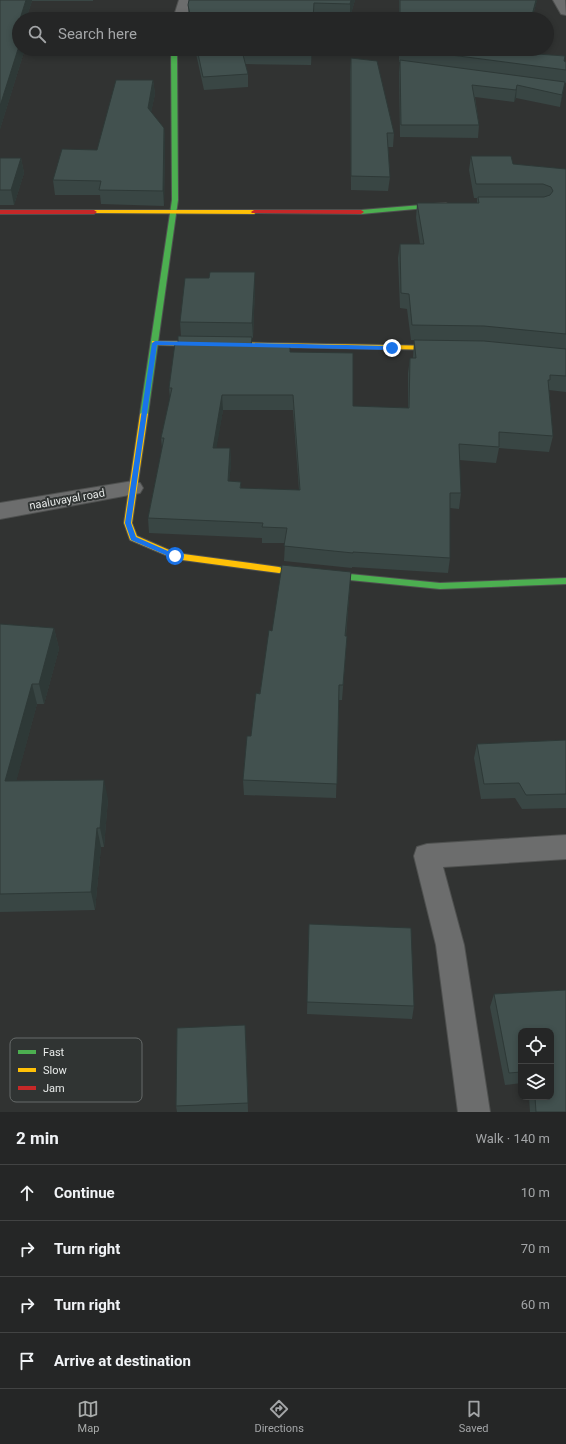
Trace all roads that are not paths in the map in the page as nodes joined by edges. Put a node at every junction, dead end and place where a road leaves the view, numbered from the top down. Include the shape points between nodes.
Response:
1 (185, 0) edge
2 (559, 0) edge
3 (566, 11) edge
4 (182, 12) edge
5 (174, 56) edge
6 (458, 205) edge
7 (174, 211) junction
8 (0, 212) edge
9 (155, 343) junction
10 (452, 348) edge
11 (133, 488) junction
12 (0, 511) edge
13 (566, 581) edge
14 (566, 847) edge
15 (474, 1112) edge

1 - 4 street
2 - 3 street
5 - 7 street
6 - 7 street via 358,212
7 - 8 street
7 - 9 street
9 - 10 street
9 - 11 street
11 - 12 street, naaluvayal road
11 - 13 street via 128,523 133,538 175,556 299,573 440,586
14 - 15 street via 427,856 450,945

